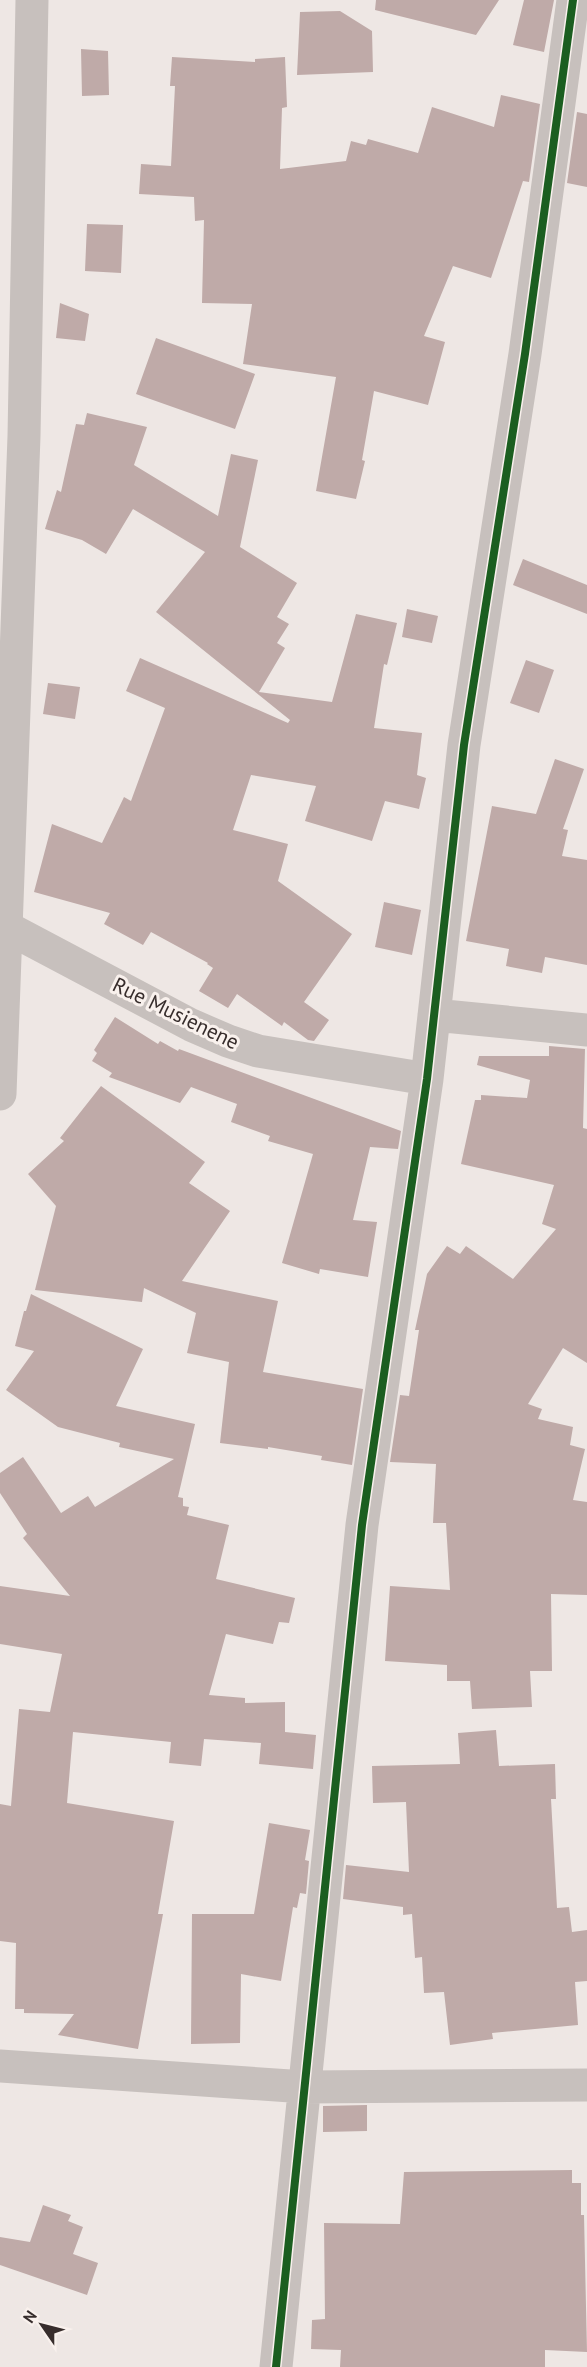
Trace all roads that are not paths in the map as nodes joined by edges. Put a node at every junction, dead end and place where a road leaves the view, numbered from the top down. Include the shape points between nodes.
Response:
1 (32, 0) edge
2 (573, 0) edge
3 (12, 435) edge
4 (6, 927) junction
5 (1, 1010) edge
6 (434, 1015) junction
7 (587, 1030) edge
8 (427, 1079) junction
9 (0, 1094) edge
10 (0, 2066) edge
11 (587, 2085) edge
12 (305, 2087) junction
13 (276, 2367) edge

1 - 3 street
2 - 6 street via 525,354 464,745
3 - 4 street
4 - 5 street
4 - 8 street, Rue Musienene via 228,1041 258,1051
5 - 9 street
6 - 7 street
6 - 8 street
8 - 12 street via 362,1526
10 - 12 street
11 - 12 street
12 - 13 street

